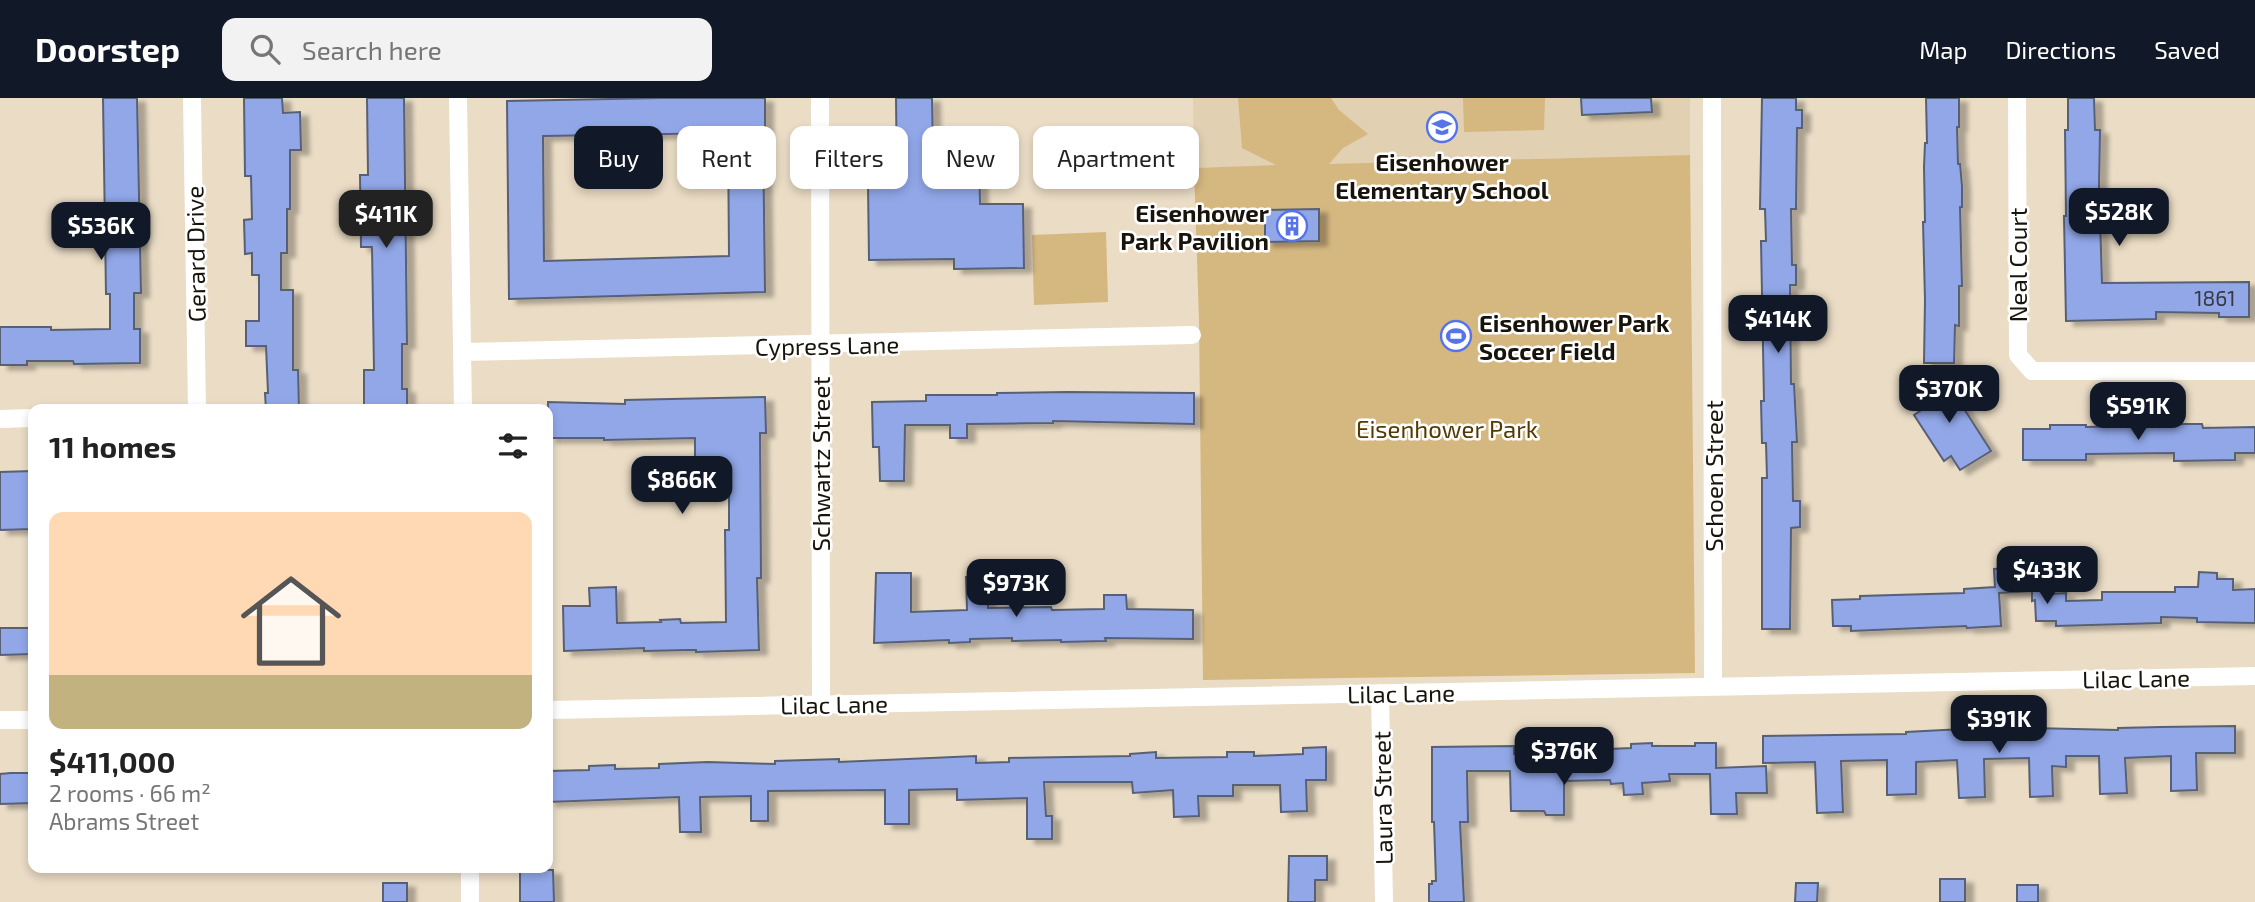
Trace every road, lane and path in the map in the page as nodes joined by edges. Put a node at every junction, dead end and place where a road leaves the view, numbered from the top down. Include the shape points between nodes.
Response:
1 (192, 98) edge
2 (458, 98) edge
3 (820, 98) edge
4 (1712, 98) edge
5 (2017, 98) edge
6 (1192, 335) dead end
7 (820, 345) junction
8 (462, 352) junction
9 (2255, 372) edge
10 (197, 404) edge
11 (463, 404) edge
12 (28, 418) edge
13 (0, 419) edge
14 (2255, 676) edge
15 (1713, 686) junction
16 (1380, 693) junction
17 (821, 704) junction
18 (553, 709) edge
19 (0, 720) edge
20 (28, 720) edge
21 (470, 873) edge
22 (470, 902) edge
23 (1384, 902) edge

1 - 10 street, Gerard Drive
2 - 8 street
3 - 7 street, Schwartz Street
4 - 15 street, Schoen Street
5 - 9 street, Neal Court via 2018,355 2032,371
6 - 7 street, Cypress Lane
7 - 8 street, Cypress Lane
7 - 17 street, Schwartz Street
8 - 11 street
12 - 13 street
14 - 15 street, Lilac Lane
15 - 16 street, Lilac Lane
16 - 17 street, Lilac Lane
16 - 23 street, Laura Street
17 - 18 street, Lilac Lane
19 - 20 street
21 - 22 street

